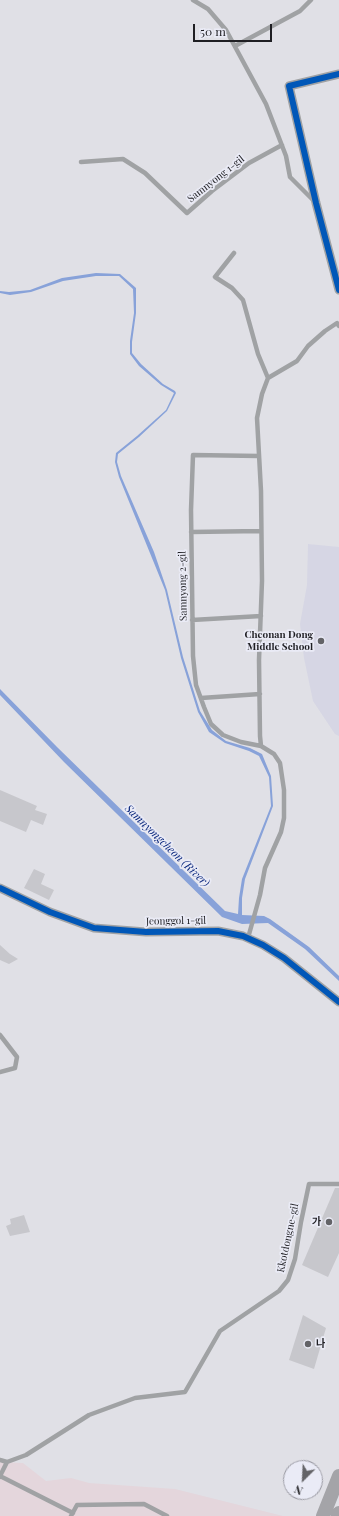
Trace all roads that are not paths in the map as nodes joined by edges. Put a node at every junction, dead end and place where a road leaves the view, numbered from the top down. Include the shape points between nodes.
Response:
1 (193, 0) edge
2 (311, 0) edge
3 (235, 46) junction
4 (339, 74) edge
5 (282, 145) junction
6 (81, 162) dead end
7 (316, 202) junction
8 (234, 253) dead end
9 (339, 290) edge
10 (339, 326) edge
11 (268, 378) junction
12 (259, 456) junction
13 (191, 532) junction
14 (262, 532) junction
15 (261, 616) junction
16 (192, 620) junction
17 (260, 694) junction
18 (201, 698) junction
19 (261, 746) junction
20 (0, 888) edge
21 (248, 938) junction
22 (339, 1002) edge
23 (0, 1035) edge
24 (0, 1072) edge
25 (339, 1184) edge
26 (0, 1460) edge
27 (7, 1462) junction
28 (0, 1476) edge
29 (339, 1476) edge
30 (72, 1514) edge
31 (167, 1516) edge
32 (323, 1516) edge

1 - 3 lane via 208,9 226,30
2 - 3 lane via 300,11
3 - 5 lane via 266,104
4 - 7 street via 289,86
5 - 6 lane, Samnyong 1-gil via 212,190 187,213 145,173 123,159
5 - 7 lane via 290,177
7 - 9 street
8 - 11 lane via 215,278 232,288 243,300 258,354
10 - 11 lane via 337,323 325,331 308,346 297,361
11 - 12 lane via 257,418
12 - 13 lane, Samnyong 2-gil via 193,455
12 - 14 lane
13 - 14 lane
13 - 16 lane, Samnyong 2-gil
14 - 15 lane
15 - 16 lane
15 - 17 lane
16 - 18 lane, Samnyong 2-gil via 196,685
17 - 18 lane
17 - 19 lane
18 - 19 lane, Samnyong 2-gil via 211,724 223,735
19 - 21 lane, Samnyong 2-gil via 274,754 280,763 284,790 284,818 281,832 265,868
20 - 21 street, Jeonggol 1-gil via 50,912 94,928 146,932 218,930
21 - 22 street, Jeonggol 1-gil via 284,958
23 - 24 lane via 17,1057 15,1068
25 - 27 lane, Kkotdongne-gil via 309,1184 295,1259 288,1280 279,1291 220,1331 185,1392 135,1398 89,1415 26,1455
26 - 27 lane
27 - 28 lane
28 - 30 lane
29 - 32 main road
30 - 31 lane via 77,1505 144,1504

